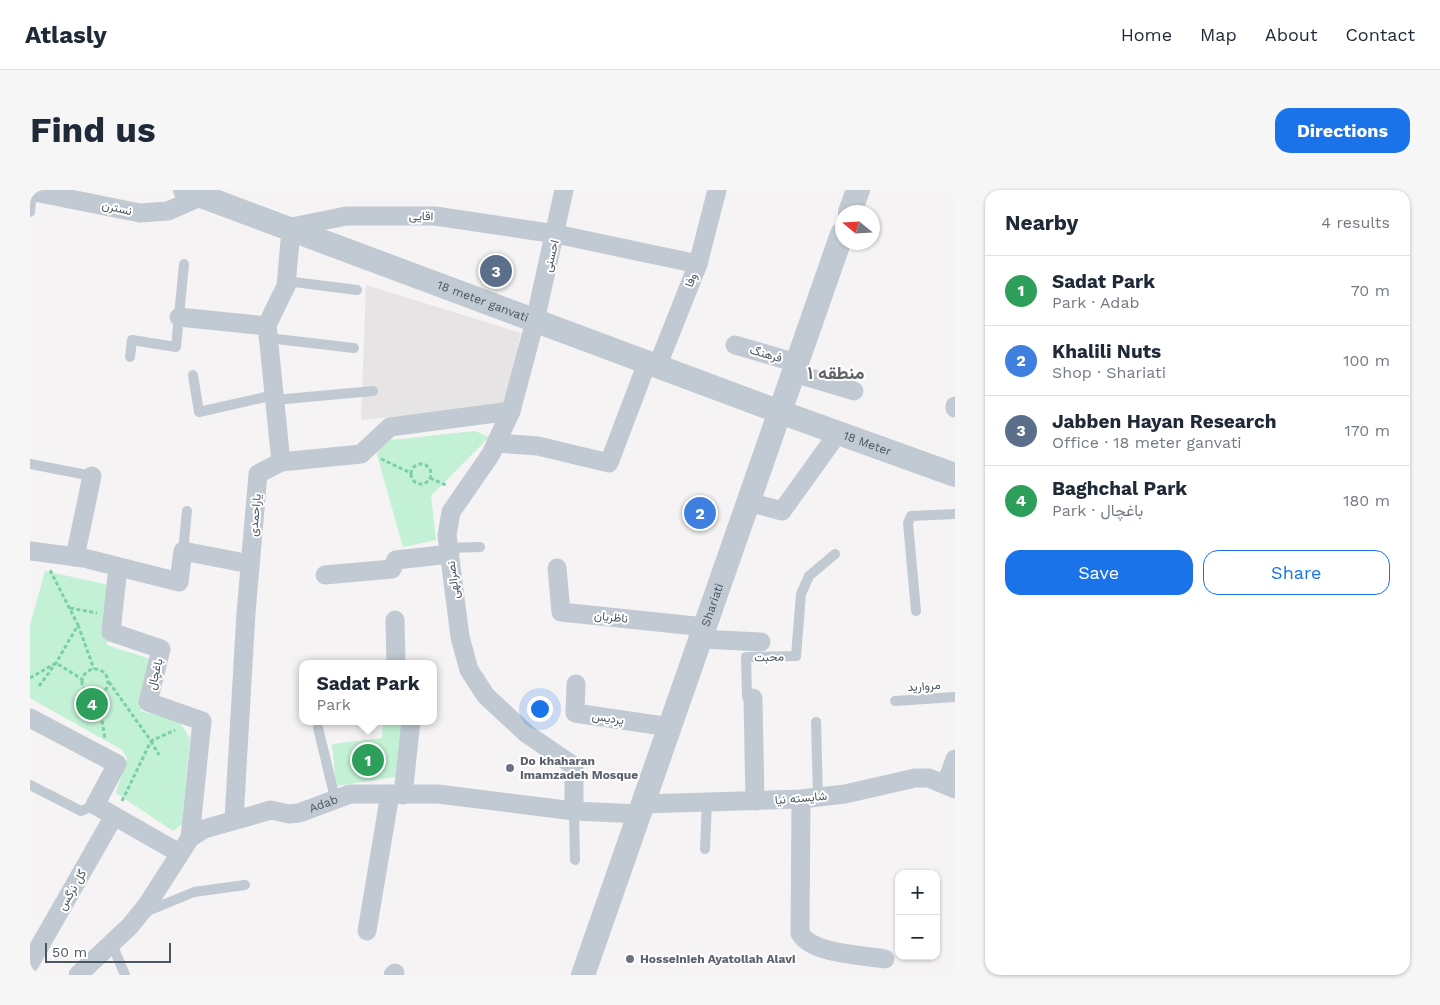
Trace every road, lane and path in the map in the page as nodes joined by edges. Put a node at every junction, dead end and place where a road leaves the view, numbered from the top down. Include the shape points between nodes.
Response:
1 (564, 190) edge
2 (717, 190) edge
3 (858, 190) edge
4 (31, 191) edge
5 (193, 193) edge
6 (853, 205) edge
7 (30, 212) edge
8 (289, 229) junction
9 (556, 234) junction
10 (836, 250) edge
11 (184, 264) dead end
12 (698, 264) junction
13 (286, 281) junction
14 (357, 290) dead end
15 (179, 317) junction
16 (535, 321) junction
17 (268, 332) junction
18 (734, 344) dead end
19 (354, 348) dead end
20 (130, 358) dead end
21 (652, 365) junction
22 (795, 368) junction
23 (193, 375) dead end
24 (373, 391) dead end
25 (854, 391) dead end
26 (274, 398) junction
27 (511, 411) junction
28 (780, 412) junction
29 (838, 433) junction
30 (496, 443) junction
31 (361, 454) junction
32 (281, 462) junction
33 (30, 464) edge
34 (411, 473) junction
35 (955, 475) edge
36 (92, 476) joint
37 (749, 502) junction
38 (187, 511) dead end
39 (955, 514) edge
40 (480, 547) dead end
41 (183, 551) junction
42 (449, 551) junction
43 (36, 552) edge
44 (835, 554) dead end
45 (75, 557) junction
46 (250, 564) junction
47 (118, 566) junction
48 (557, 568) dead end
49 (326, 575) dead end
50 (70, 608) junction
51 (916, 611) dead end
52 (112, 616) junction
53 (395, 620) dead end
54 (78, 625) junction
55 (702, 633) junction
56 (761, 642) dead end
57 (396, 660) edge
58 (56, 663) junction
59 (94, 669) junction
60 (30, 678) edge
61 (82, 679) junction
62 (576, 684) dead end
63 (39, 686) dead end
64 (98, 695) junction
65 (955, 696) edge
66 (753, 698) joint
67 (895, 701) dead end
68 (30, 718) edge
69 (816, 722) dead end
70 (410, 725) edge
71 (670, 727) junction
72 (318, 728) dead end
73 (159, 755) dead end
74 (108, 759) junction
75 (955, 759) edge
76 (30, 785) edge
77 (950, 787) edge
78 (396, 794) junction
79 (335, 798) junction
80 (810, 798) junction
81 (755, 801) junction
82 (707, 802) junction
83 (95, 805) junction
84 (641, 809) junction
85 (574, 812) junction
86 (114, 816) junction
87 (234, 820) junction
88 (184, 846) junction
89 (706, 849) dead end
90 (575, 860) dead end
91 (245, 885) dead end
92 (140, 914) junction
93 (367, 931) dead end
94 (112, 944) junction
95 (885, 959) dead end
96 (30, 963) edge
97 (78, 975) edge
98 (125, 975) edge
99 (583, 975) edge

1 - 9 street, احسنی
2 - 12 street, وفا
3 - 6 street
4 - 5 street, نسترن via 140,213 168,211
4 - 7 lane
5 - 8 street, 18 meter ganvati
8 - 9 street, اقایی via 346,216 435,216
8 - 13 street
8 - 16 street, 18 meter ganvati
9 - 12 street, اقایی
9 - 16 street, احسنی
10 - 22 street, Shariati
11 - 15 lane
12 - 21 street, وفا
13 - 14 lane
13 - 17 street
15 - 17 street
15 - 20 lane via 176,347 132,340
16 - 21 street, 18 meter ganvati
16 - 27 street, نصرالهی
17 - 19 lane
17 - 26 street
18 - 22 street, فرهنگ
21 - 28 street, 18 meter ganvati
21 - 30 street, وفا via 609,463 538,446
22 - 25 street, فرهنگ
22 - 28 street, Shariati
23 - 26 lane via 198,412
24 - 26 lane
26 - 32 street
27 - 30 street, نصرالهی
27 - 31 street via 390,427
28 - 29 street, 18 Meter
28 - 37 street, Shariati
29 - 35 street, 18 Meter
29 - 37 street via 782,511
30 - 42 street, نصرالهی via 451,512 447,534
31 - 32 street
31 - 34 path
32 - 46 street, یاراحمدی via 258,474
33 - 36 lane
34 - 34 path via 412,479 420,484 428,481 431,474 423,464 416,465
36 - 45 street
37 - 55 street, Shariati
38 - 41 lane
39 - 51 lane via 911,516 908,523
40 - 42 lane
41 - 46 street
41 - 47 street via 179,582
42 - 49 street via 396,560 392,569
42 - 85 street, نصرالهی via 460,636 469,670 486,696 527,734 574,766
43 - 45 street
43 - 50 path
44 - 66 lane, محبت via 809,576 801,594 796,656 746,657 747,697
45 - 47 street
46 - 87 street, یاراحمدی
47 - 52 street, باغچال
48 - 55 street, ناظریان via 561,612
50 - 52 path
50 - 54 path
52 - 88 street, باغچال via 111,632 161,649 148,702 202,721
53 - 57 street
54 - 58 path
54 - 59 path
55 - 56 street, محبت
55 - 71 street, Shariati
58 - 60 path
58 - 61 path
58 - 63 path
59 - 61 path
59 - 64 path via 106,673 109,682 106,690
61 - 64 path via 86,691
62 - 71 street, پردیس via 575,713
64 - 74 path
65 - 67 lane, مروارید
66 - 81 street, محبت
68 - 74 street
69 - 80 lane
70 - 78 street
71 - 84 street, Shariati
72 - 79 lane
73 - 86 path via 151,741
74 - 83 street via 117,764
75 - 77 street
76 - 83 lane via 81,811
77 - 80 street, شایسته نیا via 929,778 915,778 845,794
78 - 79 street, Adab via 350,794
78 - 85 street, Adab via 438,794
78 - 93 street
79 - 87 street, Adab via 299,813 271,810
80 - 81 street, شایسته نیا
80 - 95 street via 800,933 804,942 820,948
81 - 82 street, شایسته نیا
82 - 84 street, شایسته نیا
82 - 89 lane
83 - 86 street
84 - 85 street, Adab
84 - 99 street, Shariati
85 - 90 lane
86 - 88 street
86 - 96 street, گل نرگس
87 - 88 street, Adab via 204,830
88 - 92 street via 171,871
91 - 92 lane via 194,892
92 - 94 street
94 - 97 street
94 - 98 lane

